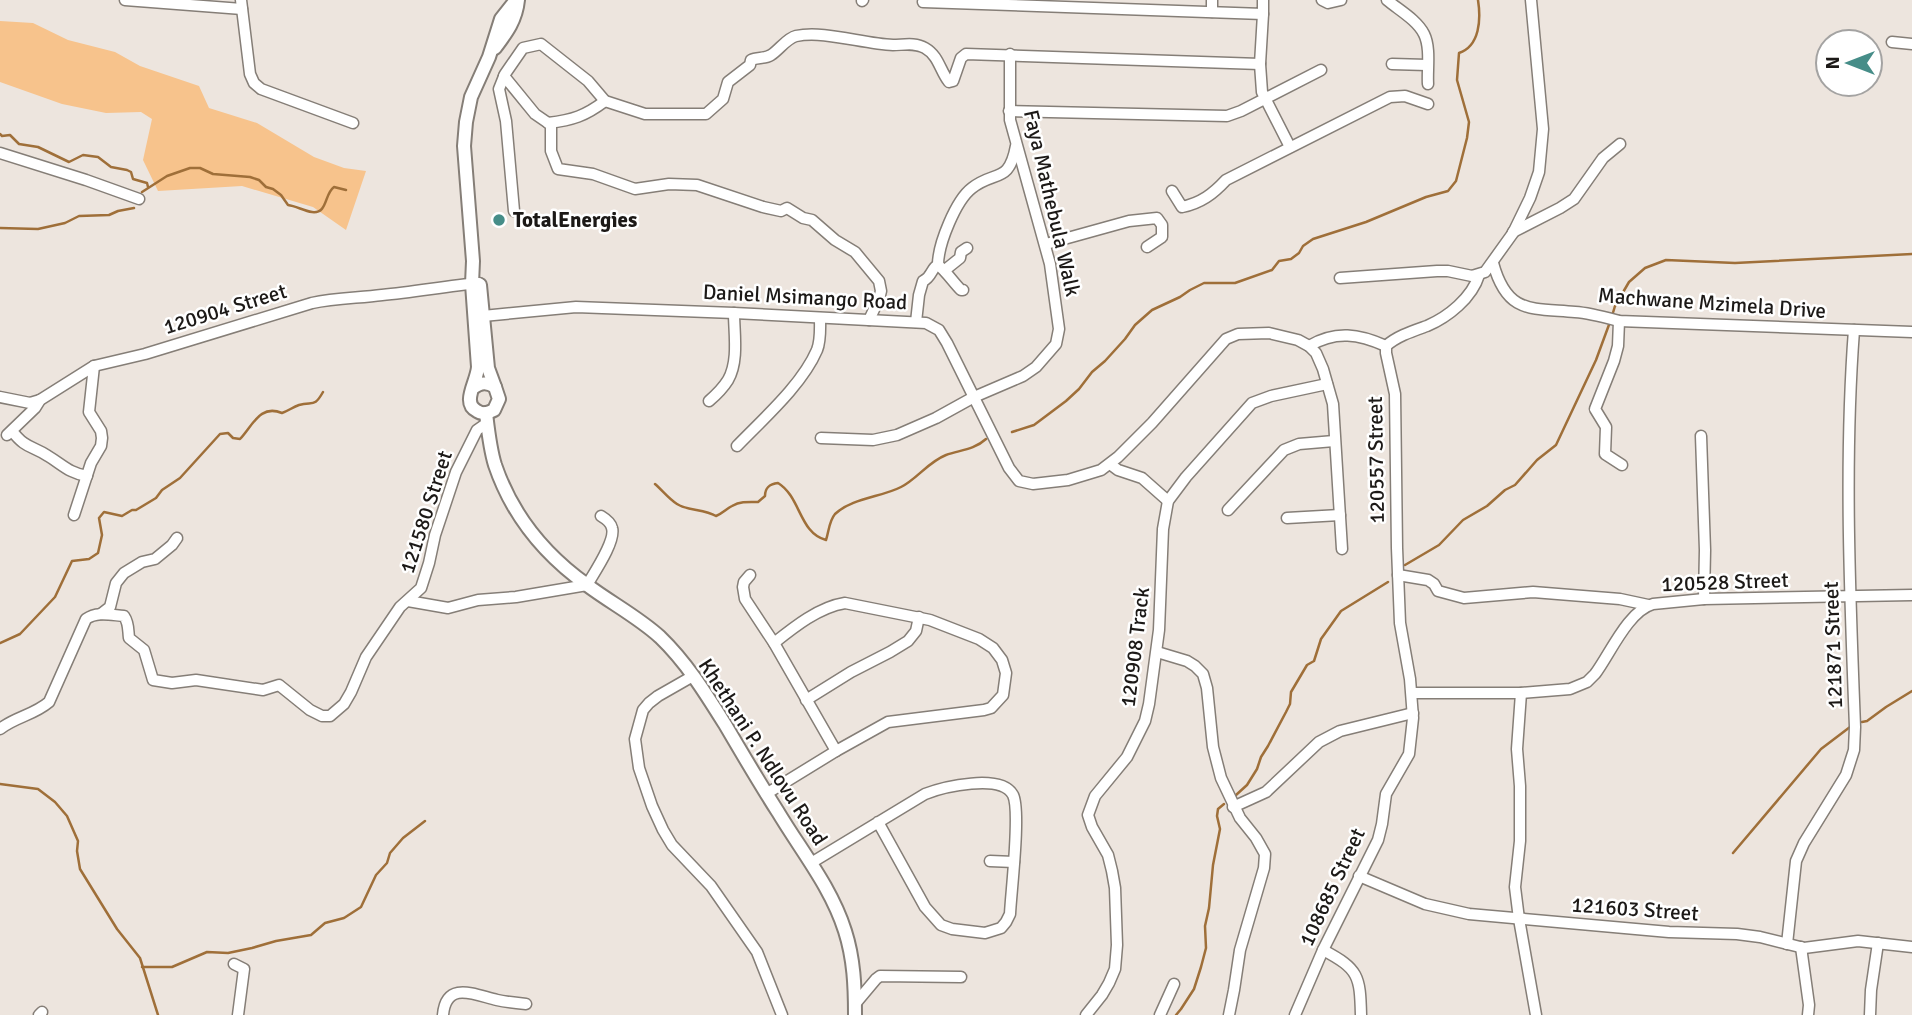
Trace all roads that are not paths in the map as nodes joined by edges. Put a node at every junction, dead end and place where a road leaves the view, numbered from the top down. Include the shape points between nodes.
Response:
1 (125, 0) edge
2 (517, 0) edge
3 (1213, 0) edge
4 (1263, 0) edge
5 (1322, 0) edge
6 (1341, 0) edge
7 (1387, 0) edge
8 (1531, 0) edge
9 (923, 2) edge
10 (242, 4) edge
11 (1212, 12) junction
12 (1263, 14) junction
13 (1892, 42) dead end
14 (1912, 44) edge
15 (1010, 54) junction
16 (1260, 64) junction
17 (1392, 64) dead end
18 (1427, 65) junction
19 (1321, 70) dead end
20 (504, 76) junction
21 (1428, 84) dead end
22 (1266, 99) junction
23 (605, 101) junction
24 (1428, 104) dead end
25 (1009, 111) junction
26 (353, 123) dead end
27 (548, 123) junction
28 (1620, 144) dead end
29 (1016, 145) junction
30 (1290, 147) junction
31 (0, 153) edge
32 (1172, 191) dead end
33 (139, 199) dead end
34 (514, 211) dead end
35 (1513, 233) junction
36 (1046, 244) junction
37 (1147, 247) dead end
38 (967, 248) dead end
39 (1493, 263) junction
40 (941, 267) junction
41 (1479, 275) junction
42 (1340, 278) dead end
43 (476, 283) junction
44 (963, 290) dead end
45 (734, 313) junction
46 (483, 316) junction
47 (820, 318) junction
48 (1612, 319) junction
49 (869, 320) junction
50 (916, 322) junction
51 (1854, 330) junction
52 (1912, 332) edge
53 (1309, 346) junction
54 (1386, 346) junction
55 (94, 366) junction
56 (1327, 384) junction
57 (495, 387) junction
58 (473, 388) junction
59 (0, 397) edge
60 (974, 397) junction
61 (40, 400) junction
62 (709, 401) dead end
63 (486, 418) junction
64 (1701, 436) dead end
65 (821, 439) dead end
66 (1334, 441) junction
67 (737, 446) dead end
68 (1110, 464) junction
69 (1622, 466) dead end
70 (87, 476) junction
71 (1168, 501) junction
72 (1228, 510) dead end
73 (74, 515) dead end
74 (1340, 515) junction
75 (601, 516) dead end
76 (1287, 518) dead end
77 (177, 538) dead end
78 (1342, 549) dead end
79 (750, 575) dead end
80 (1398, 575) junction
81 (587, 586) junction
82 (1912, 595) edge
83 (1851, 596) junction
84 (1704, 599) junction
85 (408, 601) junction
86 (1648, 605) junction
87 (102, 614) junction
88 (919, 617) junction
89 (774, 643) junction
90 (1157, 652) junction
91 (694, 676) junction
92 (1412, 693) junction
93 (1521, 693) junction
94 (806, 700) junction
95 (1413, 713) junction
96 (0, 729) edge
97 (836, 751) junction
98 (766, 794) junction
99 (1233, 807) junction
100 (878, 822) junction
101 (990, 861) dead end
102 (1014, 862) junction
103 (811, 863) junction
104 (1359, 876) junction
105 (1518, 919) junction
106 (1878, 943) junction
107 (1787, 944) junction
108 (1801, 947) junction
109 (1912, 947) edge
110 (1324, 950) junction
111 (234, 964) dead end
112 (961, 977) dead end
113 (1174, 984) dead end
114 (526, 1004) dead end
115 (855, 1009) edge
116 (239, 1015) edge
117 (443, 1015) edge
118 (782, 1015) edge
119 (1086, 1015) edge
120 (1160, 1015) edge
121 (1229, 1015) edge
122 (1295, 1015) edge
123 (1361, 1015) edge
124 (1536, 1015) edge
125 (1808, 1015) edge
126 (1870, 1015) edge

1 - 10 street
2 - 43 street via 511,27 489,57 471,97 465,132
3 - 11 street
4 - 12 street
5 - 6 street via 1328,4
7 - 18 street via 1424,35
8 - 35 street via 1542,150 1530,198
9 - 11 street
10 - 26 street via 254,83
11 - 12 street
12 - 16 street
13 - 14 street
15 - 16 street
15 - 23 street via 966,54 950,82 940,62 921,46 793,36 770,56 754,57 728,82 723,99 706,114 645,114
15 - 25 street, Faya Mathebula Walk
16 - 22 street
17 - 18 street
18 - 21 street
19 - 22 street
20 - 23 street via 523,48 541,44 588,80
20 - 27 street
20 - 34 street via 499,89
22 - 25 street via 1219,117
22 - 30 street
23 - 27 street via 571,121
24 - 30 street via 1405,96 1390,97
25 - 29 street, Faya Mathebula Walk
27 - 49 street via 558,169 593,174 635,189 697,185 763,207 787,208 812,220 855,252 879,281 879,299
28 - 35 street via 1603,158 1574,199
29 - 36 street, Faya Mathebula Walk
29 - 40 street via 1006,172 974,185 963,195 943,236
30 - 32 street via 1226,180 1196,205 1182,207
31 - 33 street
35 - 39 street
36 - 37 street via 1157,218 1162,237
36 - 60 street, Faya Mathebula Walk via 1059,329 1056,344 1023,376
38 - 40 street via 960,258
39 - 41 street
39 - 48 street, Machwane Mzimela Drive via 1503,290 1525,306
40 - 44 street
40 - 50 street via 935,266 923,281
41 - 42 street via 1437,271
41 - 54 street via 1470,292 1442,318
43 - 46 street
43 - 55 street, 120904 Street via 312,303
43 - 58 street via 478,367
45 - 46 street, Daniel Msimango Road via 564,307
45 - 47 street, Daniel Msimango Road
45 - 62 street via 731,374
46 - 57 street via 488,368
47 - 49 street, Daniel Msimango Road
47 - 67 street via 818,348 809,364
48 - 51 street, Machwane Mzimela Drive
48 - 69 street via 1618,346 1595,408 1606,427 1605,454
49 - 50 street, Daniel Msimango Road
50 - 60 street, Daniel Msimango Road via 931,325 943,335
51 - 52 street, Machwane Mzimela Drive
51 - 83 street, 121871 Street via 1848,508
53 - 54 street via 1322,338 1343,335
53 - 56 street
53 - 68 street, Daniel Msimango Road via 1269,333 1226,339
54 - 80 street, 120557 Street via 1395,394
55 - 61 street, 120904 Street
55 - 70 street via 89,412 102,438
56 - 66 street via 1333,404
56 - 71 street, 120908 Track via 1252,403
57 - 58 street via 482,383
57 - 63 street via 498,403
58 - 63 street via 471,405
59 - 61 street
60 - 65 street via 885,439
60 - 68 street, Daniel Msimango Road via 1019,481 1068,480
61 - 70 street, 120904 Street via 9,433 68,471
63 - 81 street, Khethani P. Ndlovu Road via 495,464 514,507 550,555
63 - 85 street, 121580 Street via 456,472 424,582
64 - 84 street
66 - 72 street via 1283,450
66 - 74 street
68 - 71 street via 1142,478
70 - 73 street
71 - 90 street, 120908 Track
74 - 76 street
74 - 78 street
75 - 81 street via 609,522 613,538
77 - 87 street via 155,559 124,573 110,607
79 - 89 street via 744,582 745,599
80 - 86 street via 1428,580 1438,591 1464,598 1533,592
80 - 92 street, 120557 Street via 1401,633
81 - 85 street via 448,608
81 - 91 street, Khethani P. Ndlovu Road via 659,636
82 - 83 street, 120528 Street
83 - 84 street, 120528 Street
83 - 107 street, 121871 Street via 1854,750 1846,775 1799,854
84 - 86 street, 120528 Street
85 - 87 street, 121580 Street via 366,657 344,704 330,716 310,710 279,685 263,690 196,680 153,680 144,650 129,638 126,618
86 - 93 street, 120528 Street via 1629,623 1587,682 1570,689
87 - 96 street via 86,619 49,702
88 - 89 street via 845,603 817,614
88 - 94 street via 908,641
88 - 97 street via 993,648 1006,673 1003,695 984,710 888,722
89 - 94 street
90 - 99 street via 1187,661 1203,674 1213,747
90 - 119 street, 120908 Track via 1145,721 1127,757 1095,796 1088,815 1112,871 1117,944 1109,983
91 - 98 street, Khethani P. Ndlovu Road
91 - 118 street via 643,710 635,740 639,768 663,830 711,886 757,953
92 - 93 street, 120528 Street
92 - 95 street, 108685 Street
93 - 105 street
94 - 97 street
95 - 99 street via 1340,731 1319,743 1266,792
95 - 104 street, 108685 Street via 1409,754 1386,794 1380,832
97 - 98 street
98 - 103 street, Khethani P. Ndlovu Road
99 - 121 street via 1262,846 1265,860 1240,950
100 - 102 street via 939,788 999,785 1014,799
100 - 102 street via 925,907 941,925 952,929 985,933 1001,928 1010,914
100 - 103 street
101 - 102 street
103 - 115 street, Khethani P. Ndlovu Road via 845,932 853,960
104 - 105 street, 121603 Street via 1446,910
104 - 110 street, 108685 Street
105 - 107 street, 121603 Street via 1737,934
105 - 124 street
106 - 108 street, 121603 Street
106 - 109 street, 121603 Street
106 - 126 street
107 - 108 street, 121603 Street
108 - 125 street
110 - 122 street, 108685 Street
110 - 123 street via 1346,963 1358,977
111 - 116 street via 244,969
112 - 115 street via 880,976
113 - 120 street
114 - 117 street via 464,992 448,998

